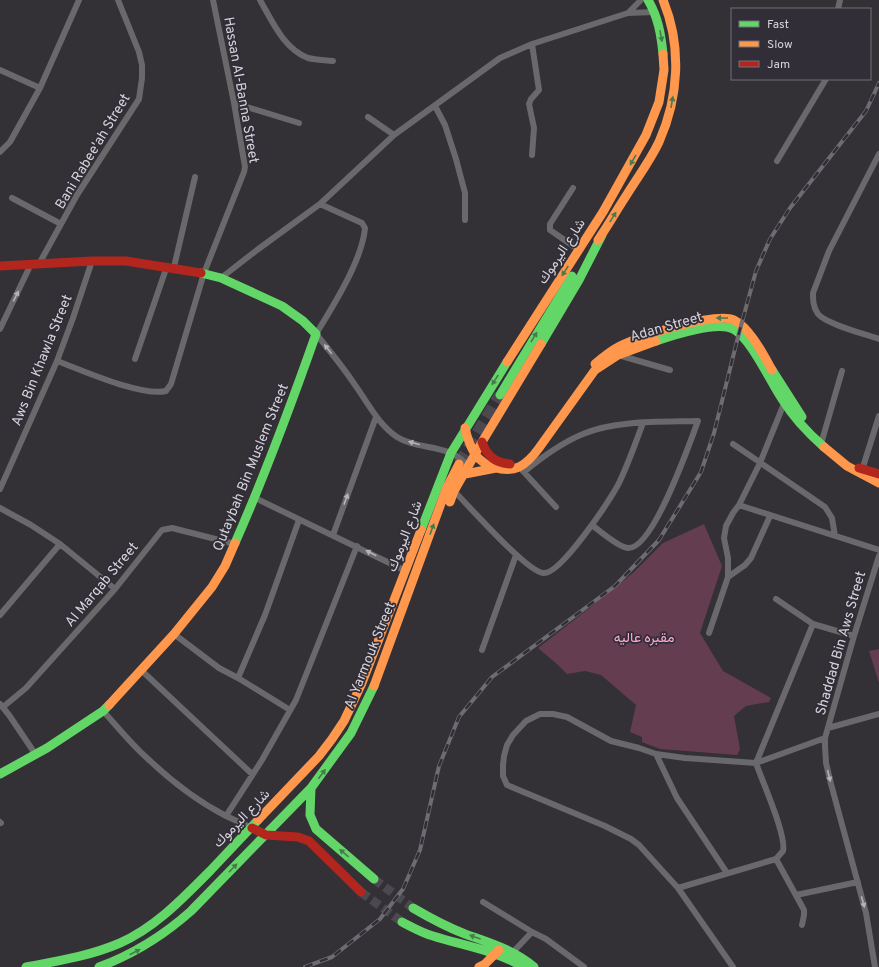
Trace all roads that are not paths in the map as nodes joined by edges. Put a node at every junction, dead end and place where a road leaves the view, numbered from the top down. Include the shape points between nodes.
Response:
1 (79, 0) edge
2 (118, 0) edge
3 (213, 0) edge
4 (260, 0) edge
5 (640, 0) edge
6 (648, 0) edge
7 (664, 0) edge
8 (655, 12) junction
9 (628, 13) junction
10 (532, 44) junction
11 (333, 60) dead end
12 (0, 70) edge
13 (825, 80) edge
14 (40, 88) junction
15 (234, 104) junction
16 (435, 106) junction
17 (368, 117) dead end
18 (299, 123) dead end
19 (394, 136) junction
20 (0, 152) edge
21 (879, 154) edge
22 (532, 155) dead end
23 (777, 162) dead end
24 (877, 166) edge
25 (195, 177) dead end
26 (573, 188) dead end
27 (12, 198) dead end
28 (320, 204) junction
29 (465, 220) dead end
30 (61, 224) junction
31 (602, 234) junction
32 (579, 250) junction
33 (92, 261) junction
34 (35, 264) junction
35 (0, 266) edge
36 (171, 267) junction
37 (204, 272) junction
38 (221, 278) junction
39 (0, 329) edge
40 (316, 334) junction
41 (879, 339) edge
42 (618, 355) junction
43 (135, 359) dead end
44 (56, 361) junction
45 (670, 370) dead end
46 (842, 371) dead end
47 (500, 394) tunnel mouth
48 (786, 400) junction
49 (480, 404) junction
50 (497, 416) junction
51 (879, 416) edge
52 (376, 417) junction
53 (643, 423) junction
54 (465, 428) junction
55 (482, 442) junction
56 (822, 442) junction
57 (733, 444) dead end
58 (451, 453) junction
59 (475, 455) junction
60 (760, 463) junction
61 (459, 464) tunnel mouth
62 (520, 467) junction
63 (496, 468) junction
64 (862, 470) junction
65 (466, 471) junction
66 (879, 474) edge
67 (879, 483) edge
68 (0, 489) edge
69 (454, 491) junction
70 (255, 498) junction
71 (739, 505) junction
72 (556, 507) dead end
73 (0, 508) edge
74 (770, 516) junction
75 (299, 520) junction
76 (592, 525) junction
77 (333, 535) junction
78 (835, 536) junction
79 (60, 544) junction
80 (235, 544) junction
81 (357, 546) junction
82 (879, 550) edge
83 (516, 556) junction
84 (879, 556) edge
85 (406, 571) junction
86 (728, 577) junction
87 (115, 589) junction
88 (776, 599) dead end
89 (0, 615) edge
90 (813, 624) junction
91 (709, 632) dead end
92 (174, 634) junction
93 (854, 636) junction
94 (482, 650) dead end
95 (141, 670) junction
96 (378, 677) junction
97 (238, 678) junction
98 (2, 705) edge
99 (290, 710) junction
100 (103, 711) junction
101 (879, 714) edge
102 (828, 728) junction
103 (826, 738) junction
104 (656, 754) junction
105 (36, 755) junction
106 (756, 763) junction
107 (0, 774) edge
108 (252, 774) junction
109 (311, 788) junction
110 (226, 816) junction
111 (252, 828) junction
112 (265, 835) junction
113 (776, 858) junction
114 (727, 873) junction
115 (374, 879) tunnel mouth
116 (858, 882) junction
117 (678, 888) junction
118 (361, 892) tunnel mouth
119 (796, 895) junction
120 (483, 902) dead end
121 (413, 908) tunnel mouth
122 (402, 922) tunnel mouth
123 (802, 925) dead end
124 (532, 932) junction
125 (495, 949) junction
126 (514, 951) junction
127 (26, 967) edge
128 (99, 967) edge
129 (475, 967) edge
130 (479, 967) edge
131 (523, 967) edge
132 (534, 967) edge
133 (584, 967) edge
134 (733, 967) edge
135 (875, 967) edge

1 - 14 street
2 - 30 street, Bani Rabee'ah Street via 142,66 139,99
3 - 15 street, Hassan Al-Banna Street
4 - 11 street via 280,34 294,50 310,58
5 - 9 street
6 - 8 main road, شارع اليرموك
31 -> 7 main road via 658,144 670,111 676,69 675,40
8 - 9 street
8 -> 32 main road, شارع اليرموك via 661,37 664,70 658,102 640,147
9 - 10 street
10 - 16 street via 500,58
10 - 22 street via 539,90 529,104 534,128
12 - 14 street
13 - 23 street
14 - 20 street via 10,142
15 - 18 street
15 - 37 street, Hassan Al-Banna Street via 245,167
16 - 19 street
16 - 29 street via 445,125 465,193
17 - 19 street
19 - 28 street
21 - 24 street
24 - 41 street via 829,251 813,298 814,307 820,316
25 - 36 street
26 - 32 street via 550,224 550,230
27 - 30 street
28 - 38 street
28 - 40 street via 362,223 365,228 356,261
30 - 34 street, Bani Rabee'ah Street
47 -> 31 main road via 560,294
31 - 50 main road via 579,280
32 -> 49 main road, شارع اليرموك
33 - 34 main road
33 - 36 main road via 126,261
33 - 44 street, Aws Bin Khawla Street via 74,318
34 - 35 main road
39 -> 34 street, Bani Rabee'ah Street
36 - 37 main road
36 - 43 street
37 - 38 main road
37 - 44 street, Hassan Al-Banna Street via 171,384 166,391 154,393 134,389
38 - 40 main road via 282,306
52 -> 40 street via 356,385
40 - 70 main road, Qutaybah Bin Muslem Street
42 - 45 street
42 - 48 main road, Adan Street via 672,336 728,326 743,338
42 - 62 main road, Adan Street via 595,370 539,448
44 - 68 street, Aws Bin Khawla Street
46 - 56 street
48 - 56 main road, Adan Street
48 - 60 street
48 -> 62 main road, Adan Street via 775,374 738,321 716,318 670,328 626,343 598,361
49 - 50 main road via 488,413
49 - 54 main road, شارع اليرموك
50 - 55 main road
51 - 64 street
58 -> 52 street via 398,438
77 -> 52 street
53 - 62 street via 604,427 582,434
53 - 76 street via 617,486
53 - 76 street via 698,420 674,484 652,528 640,542 634,547 627,548
54 - 58 main road, شارع اليرموك
54 - 59 main road
55 - 59 main road
55 - 62 main road via 488,455 496,461
56 - 64 main road, Adan Street
56 - 67 main road, Adan Street via 848,467
57 - 60 street
58 - 65 street via 463,461
58 - 85 main road, شارع اليرموك
59 - 63 main road via 483,463
59 - 65 main road
60 - 71 street
60 - 78 street via 825,507 832,518
96 -> 61 main road, Al Yarmouk Street via 447,487
62 - 63 main road
62 - 72 street
63 - 65 main road via 489,471
64 - 66 main road, Adan Street
65 - 69 main road
69 - 83 street
69 - 96 main road via 389,664
70 - 75 street
70 - 80 main road, Qutaybah Bin Muslem Street
71 - 74 street
71 - 86 street via 729,519 724,533
73 - 79 street
74 - 78 street
74 - 86 street via 751,558
75 - 77 street
75 - 97 street via 265,615
76 - 83 street via 566,557 545,574 536,571
77 - 81 street
78 - 82 street
79 - 87 street
79 - 89 street
80 - 87 street, Al Marqab Street via 172,528 162,530
80 - 92 main road, Qutaybah Bin Muslem Street via 212,587
85 -> 81 street
81 - 99 street
83 - 94 street
84 - 93 street, Shaddad Bin Aws Street
85 - 111 main road, شارع اليرموك via 357,694 340,727 319,756
86 - 91 street
87 - 98 street, Al Marqab Street via 26,688
88 - 90 street
90 - 93 street
90 - 106 street
92 - 95 main road, Qutaybah Bin Muslem Street
92 - 97 street via 219,668
93 - 102 street, Shaddad Bin Aws Street
95 - 100 main road, Qutaybah Bin Muslem Street
95 - 108 street
109 -> 96 main road, Al Yarmouk Street via 351,733
97 - 99 street
98 - 105 street
99 - 108 street
100 - 105 main road, Qutaybah Bin Muslem Street
100 - 110 street via 164,774 208,807
101 - 102 street
102 - 103 street, Shaddad Bin Aws Street
103 - 106 street
103 -> 116 street, Shaddad Bin Aws Street via 826,763
104 - 106 street
104 - 114 street via 677,798
104 - 117 street via 605,739 567,717 540,714 526,721 510,741 504,756 503,776 507,785 631,839
105 - 107 main road, Qutaybah Bin Muslem Street
106 - 113 street via 783,839 783,851
108 - 110 street
109 - 112 main road, Al Yarmouk Street
115 -> 109 main road via 312,824 309,812
110 - 111 street
111 - 112 main road
111 - 127 main road, شارع اليرموك via 170,910 134,937 92,954
112 - 118 main road via 303,837
128 -> 112 main road, Al Yarmouk Street via 137,951 174,927
113 - 114 street
113 - 119 street
114 - 117 street
116 - 119 street
116 -> 135 street, Shaddad Bin Aws Street
117 - 134 street
119 - 123 street via 804,910
120 - 124 street
125 -> 121 main road
122 - 125 main road via 438,938
124 - 126 street
124 - 133 street via 546,939
125 - 126 main road
125 - 129 main road via 480,959
125 - 130 main road
125 - 131 main road
126 - 132 main road

